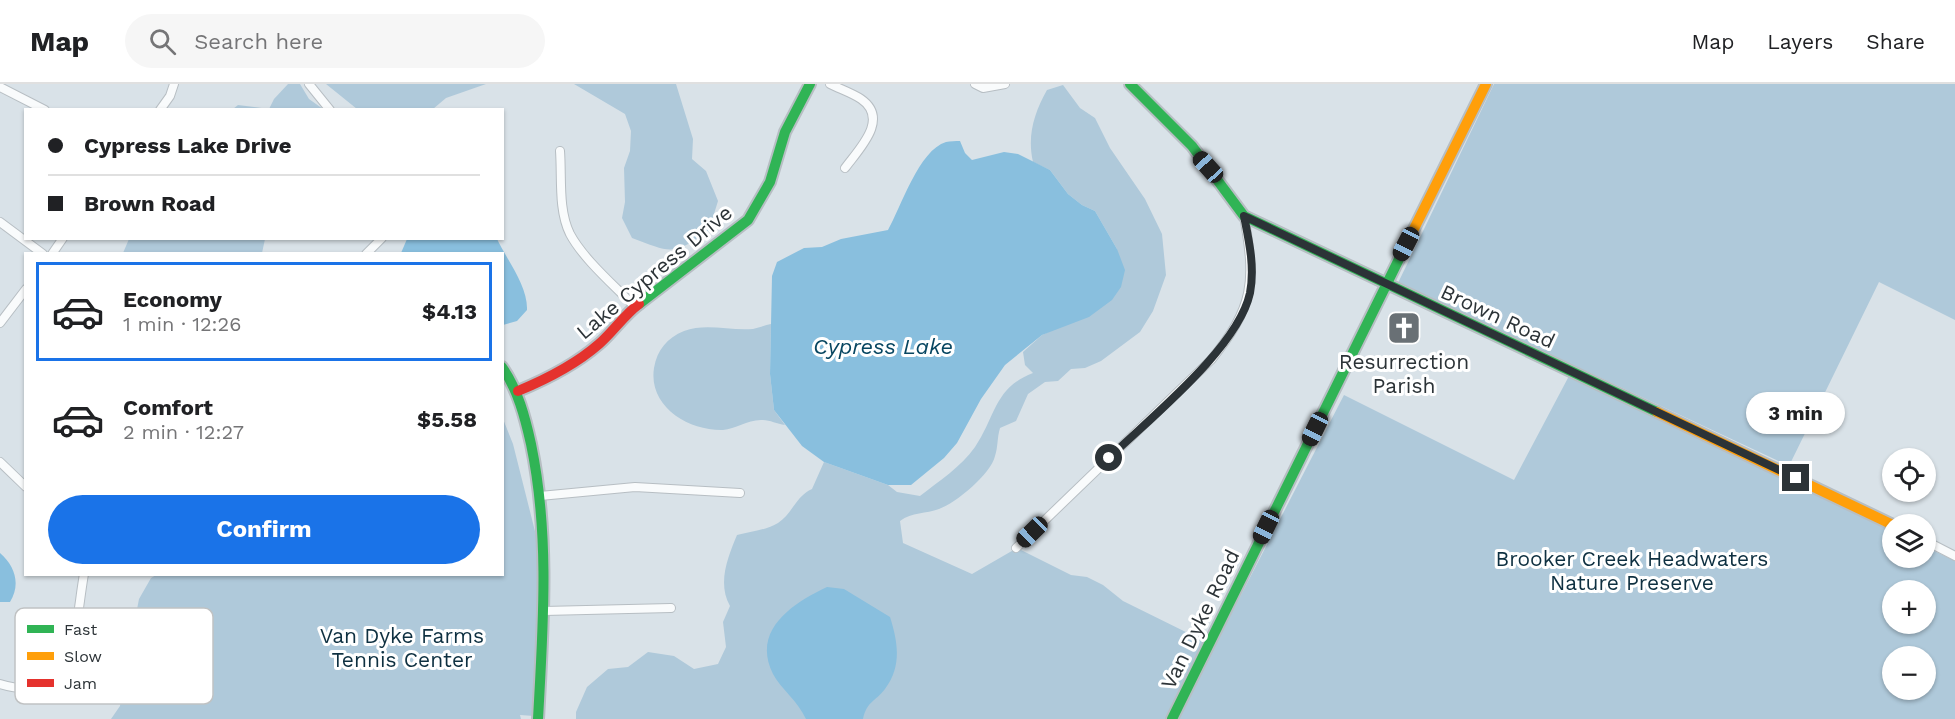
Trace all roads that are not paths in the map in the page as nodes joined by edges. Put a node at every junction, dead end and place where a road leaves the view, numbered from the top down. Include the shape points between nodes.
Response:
1 (174, 84) edge
2 (309, 84) edge
3 (810, 84) edge
4 (830, 84) edge
5 (975, 84) edge
6 (1005, 84) edge
7 (1130, 84) edge
8 (1486, 84) edge
9 (0, 87) edge
10 (41, 108) edge
11 (161, 108) edge
12 (328, 108) edge
13 (560, 151) dead end
14 (845, 168) dead end
15 (1244, 216) junction
16 (0, 222) edge
17 (24, 240) edge
18 (24, 240) edge
19 (380, 240) edge
20 (40, 252) edge
21 (368, 252) edge
22 (1386, 285) junction
23 (24, 291) edge
24 (635, 308) junction
25 (0, 323) edge
26 (504, 370) edge
27 (518, 391) junction
28 (0, 462) edge
29 (24, 485) edge
30 (740, 493) dead end
31 (540, 496) junction
32 (1882, 520) edge
33 (1936, 546) edge
34 (1016, 548) dead end
35 (1955, 556) edge
36 (84, 576) edge
37 (77, 608) edge
38 (671, 608) dead end
39 (544, 611) junction
40 (0, 684) edge
41 (15, 688) edge
42 (538, 719) edge
43 (1172, 719) edge

1 - 11 street
2 - 12 street
3 - 24 street, Lake Cypress Drive via 785,132 770,182 748,220
4 - 14 street via 862,99 872,112 873,129
5 - 6 street via 983,88
7 - 15 street via 1222,183
8 - 22 street, Van Dyke Road
9 - 10 street
13 - 24 street via 564,212 570,232
15 - 22 street, Brown Road
15 - 34 street via 1251,256 1250,292 1245,310 1228,339
16 - 17 street
18 - 20 street
19 - 21 street
22 - 32 street, Brown Road
22 - 43 street, Van Dyke Road
23 - 25 street
24 - 27 street, Lake Cypress Drive via 577,361
26 - 27 street
27 - 31 street
28 - 29 street
30 - 31 street via 635,487
31 - 39 street
33 - 35 street
36 - 37 street
38 - 39 street
39 - 42 street
40 - 41 street

